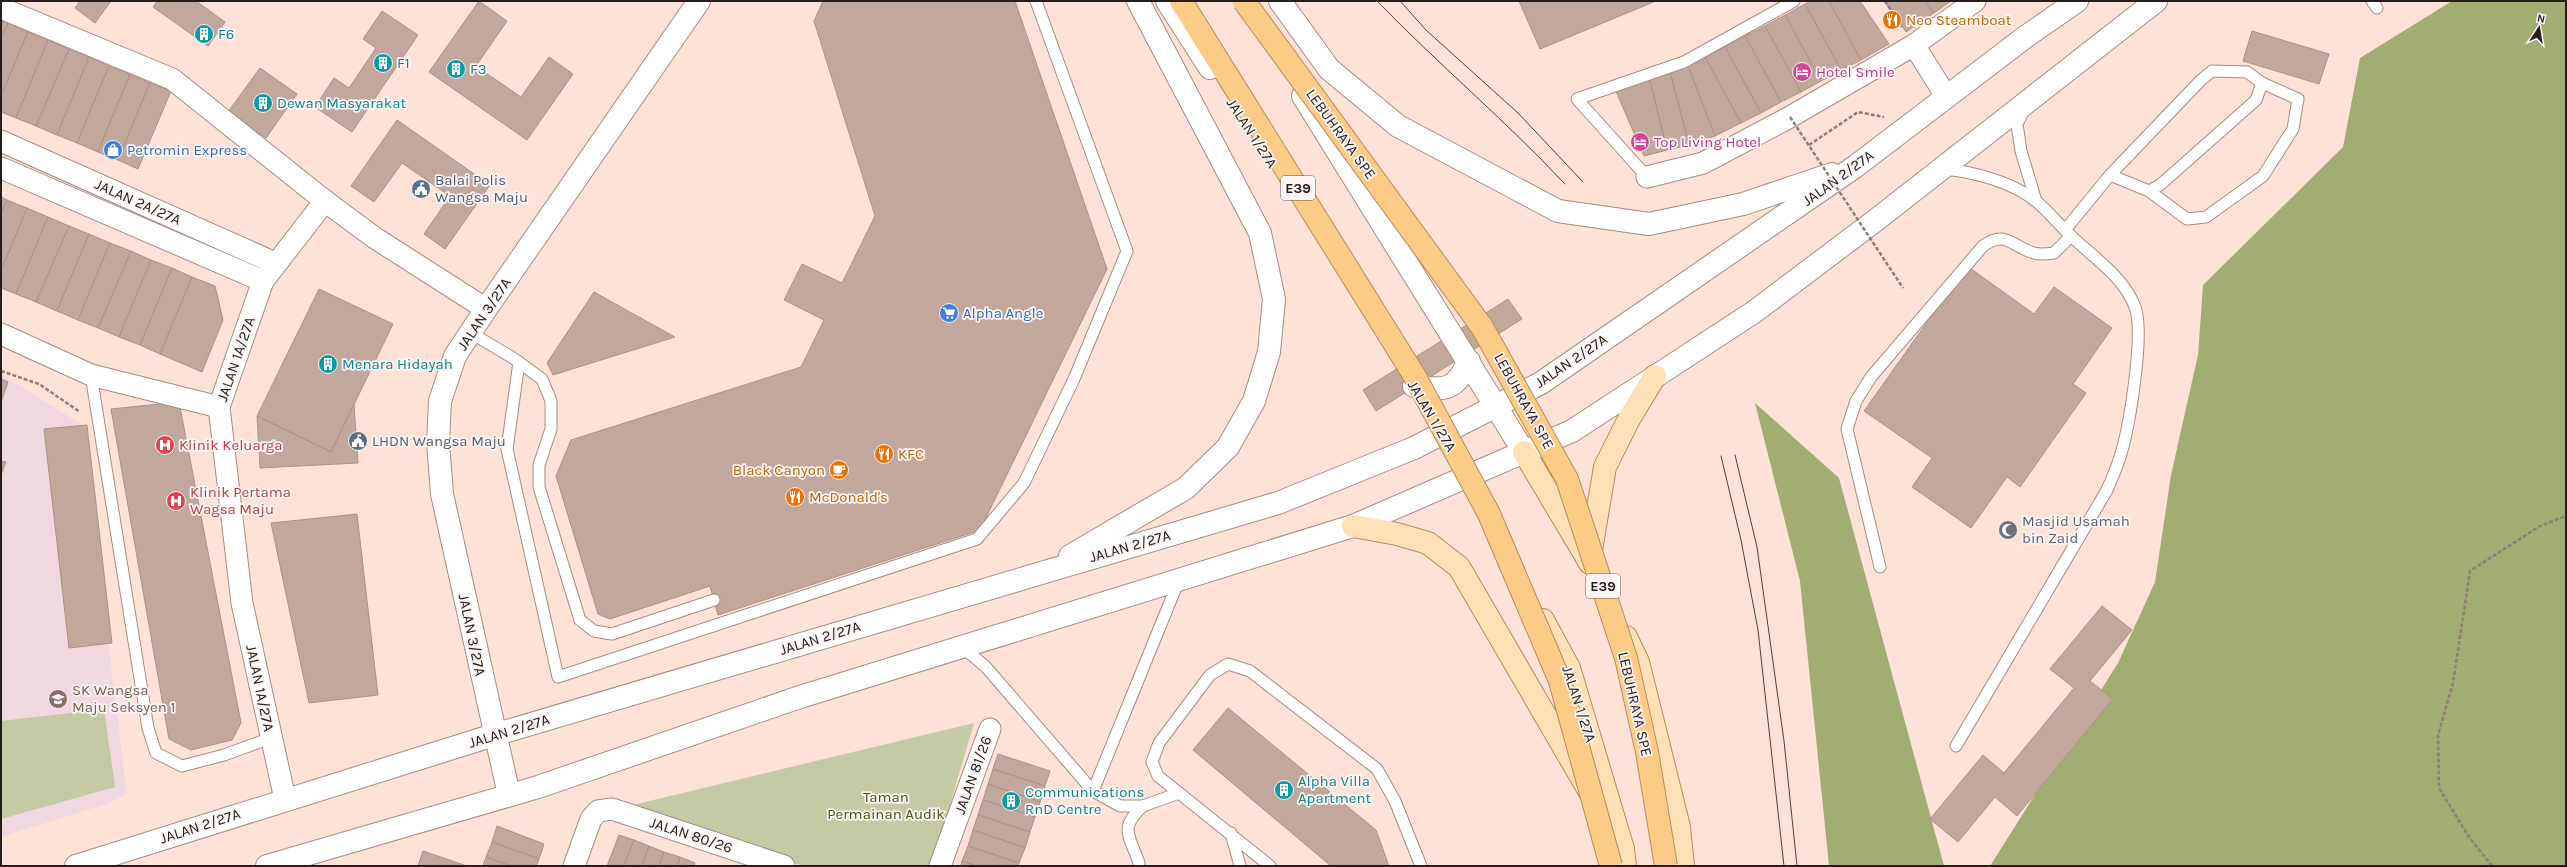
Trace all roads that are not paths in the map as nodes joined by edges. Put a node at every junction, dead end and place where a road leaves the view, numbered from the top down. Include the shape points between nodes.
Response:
1 (699, 1) edge
2 (1036, 1) edge
3 (1138, 1) edge
4 (1167, 1) edge
5 (1181, 1) edge
6 (1245, 1) edge
7 (1280, 1) edge
8 (1794, 1) edge
9 (1975, 1) edge
10 (2061, 1) edge
11 (2077, 1) edge
12 (2156, 1) edge
13 (1, 8) edge
14 (2024, 38) junction
15 (1914, 45) junction
16 (2262, 83) junction
17 (1946, 96) junction
18 (2027, 102) junction
19 (1, 141) edge
20 (1856, 166) junction
21 (1, 168) edge
22 (1942, 168) junction
23 (2110, 175) junction
24 (1647, 177) joint
25 (2149, 191) junction
26 (325, 201) junction
27 (2036, 201) junction
28 (2068, 233) junction
29 (275, 263) junction
30 (262, 281) junction
31 (486, 309) junction
32 (471, 333) junction
33 (1, 334) edge
34 (1469, 361) junction
35 (519, 362) junction
36 (91, 375) junction
37 (1655, 376) junction
38 (1414, 386) junction
39 (219, 407) junction
40 (1497, 407) junction
41 (1444, 434) junction
42 (1524, 452) junction
43 (1467, 477) junction
44 (1353, 526) junction
45 (1589, 561) junction
46 (1880, 567) dead end
47 (1046, 571) junction
48 (1179, 580) junction
49 (714, 600) dead end
50 (962, 647) junction
51 (990, 729) dead end
52 (494, 736) junction
53 (271, 738) junction
54 (1956, 746) dead end
55 (507, 788) junction
56 (1093, 791) junction
57 (1179, 793) junction
58 (285, 799) junction
59 (1143, 806) junction
60 (1231, 833) junction
61 (1620, 860) edge
62 (1139, 863) dead end
63 (76, 866) edge
64 (268, 866) edge
65 (574, 866) edge
66 (784, 866) edge
67 (940, 866) edge
68 (1240, 866) edge
69 (1270, 866) edge
70 (1421, 866) edge
71 (1666, 866) edge
72 (1683, 866) edge

1 - 31 main road, JALAN 3/27A
2 - 35 lane via 1126,251 1074,379 1024,483 976,539 558,677 507,449
3 - 47 main road via 1260,233 1274,299 1269,352 1254,401 1228,447 1186,488
4 - 38 main road, JALAN 1/27A
5 - 61 highway, E39, bridge via 1414,375 1489,514 1560,681
6 - 34 main road
6 - 71 highway, LEBUHRAYA SPE / E39, bridge via 1482,327 1567,479 1626,658 1647,752
7 - 20 main road via 1329,69 1398,126 1558,211 1649,224 1743,204
8 - 24 lane via 1684,62 1577,99
9 - 15 street
10 - 14 main road
11 - 14 main road, JALAN 2/27A
12 - 18 main road
13 - 26 street via 172,79
14 - 17 main road, JALAN 2/27A
15 - 17 street
15 - 24 street via 1790,117 1703,163
16 - 23 lane via 2247,72 2212,72 2201,80
16 - 25 lane via 2256,100 2160,185
16 - 25 lane via 2298,99 2293,129 2263,176 2206,217 2187,219
17 - 20 main road, JALAN 2/27A
18 - 22 main road
18 - 27 lane via 2018,124 2027,176
19 - 29 street, JALAN 2A/27A
20 - 40 main road, JALAN 2/27A via 1541,383
21 - 30 street, JALAN 2A/27A
22 - 27 lane via 2011,187
22 - 37 main road via 1754,312
23 - 25 lane
23 - 28 lane
26 - 29 street, JALAN 1A/27A
26 - 31 street via 375,238
27 - 28 lane
28 - 46 lane via 2054,254 2034,253 2006,239 1993,238 1983,246 1871,377 1856,401 1847,429
28 - 54 lane via 2100,260 2127,291 2136,308 2139,334 2134,386 2120,458 2107,490
29 - 30 street, JALAN 1A/27A
30 - 39 street, JALAN 1A/27A
31 - 32 main road, JALAN 3/27A
32 - 35 lane
32 - 52 main road, JALAN 3/27A via 455,356 440,401 438,443 442,494
33 - 36 street
34 - 38 main road via 1462,377 1453,386 1444,389
34 - 40 main road
35 - 49 lane via 542,379 551,401 551,429 539,465 539,487 580,620 594,631 612,634
36 - 39 street
36 - 53 lane via 148,728 156,753 182,766 224,755
37 - 42 main road via 1572,431
37 - 45 main road via 1629,419 1605,467
38 - 41 main road, JALAN 1/27A
39 - 53 street, JALAN 1A/27A via 242,603
40 - 41 main road, JALAN 2/27A
40 - 42 main road
41 - 43 main road, JALAN 1/27A
41 - 47 main road, JALAN 2/27A via 1278,503
42 - 43 main road
42 - 45 main road
43 - 44 main road
43 - 61 main road, JALAN 1/27A via 1569,668
44 - 48 main road
44 - 61 main road via 1428,543 1459,567
45 - 72 main road via 1638,662 1679,827
47 - 52 main road, JALAN 2/27A
48 - 50 main road
48 - 56 lane
50 - 55 main road via 800,697 538,787
50 - 56 lane via 985,666
51 - 67 street, JALAN 81/26
52 - 55 main road, JALAN 3/27A
52 - 58 main road, JALAN 2/27A
53 - 58 street, JALAN 1A/27A
55 - 64 main road
56 - 59 lane via 1120,806
57 - 59 lane
57 - 60 lane
57 - 70 lane via 1158,776 1152,762 1159,743 1210,675 1228,664 1250,671 1377,769 1394,801
58 - 63 main road, JALAN 2/27A
59 - 62 lane via 1130,818 1127,830
60 - 68 lane
60 - 69 lane
65 - 66 street, JALAN 80/26 via 591,819 598,811 612,809

